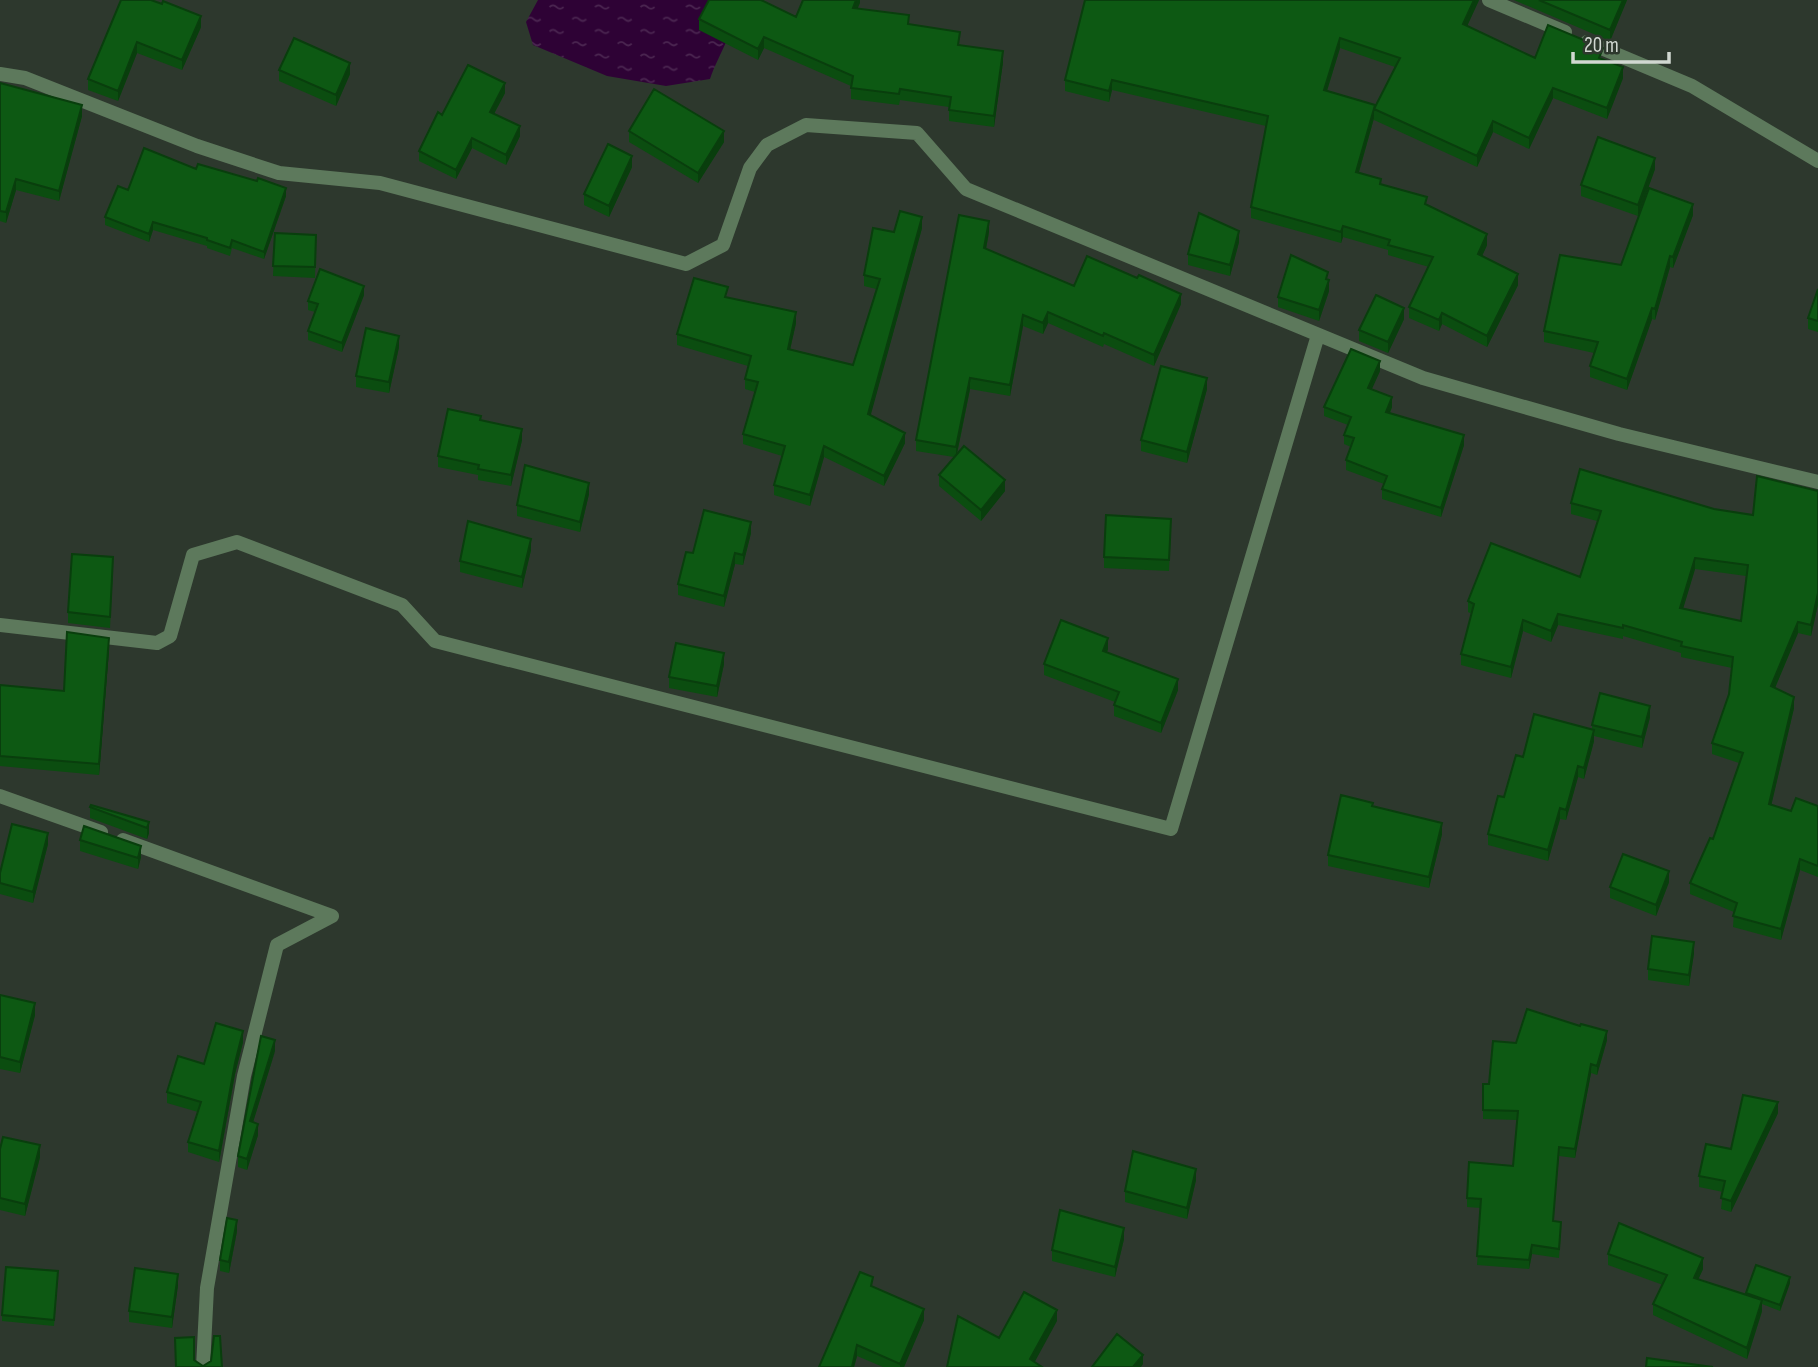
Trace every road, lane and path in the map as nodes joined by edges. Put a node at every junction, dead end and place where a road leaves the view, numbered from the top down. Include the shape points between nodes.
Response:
1 (1489, 0) edge
2 (0, 74) edge
3 (1818, 161) edge
4 (1318, 335) junction
5 (1818, 482) edge
6 (0, 625) edge
7 (0, 796) edge
8 (203, 1367) edge

1 - 3 street via 1692,86
2 - 4 street via 24,78 279,173 380,183 686,264 723,246 750,168 767,145 806,125 917,132 966,189
4 - 5 street via 1423,378 1619,434
4 - 6 street via 1171,829 435,641 402,604 237,542 193,555 170,636 158,643
7 - 8 street via 332,915 277,944 244,1076 209,1275

